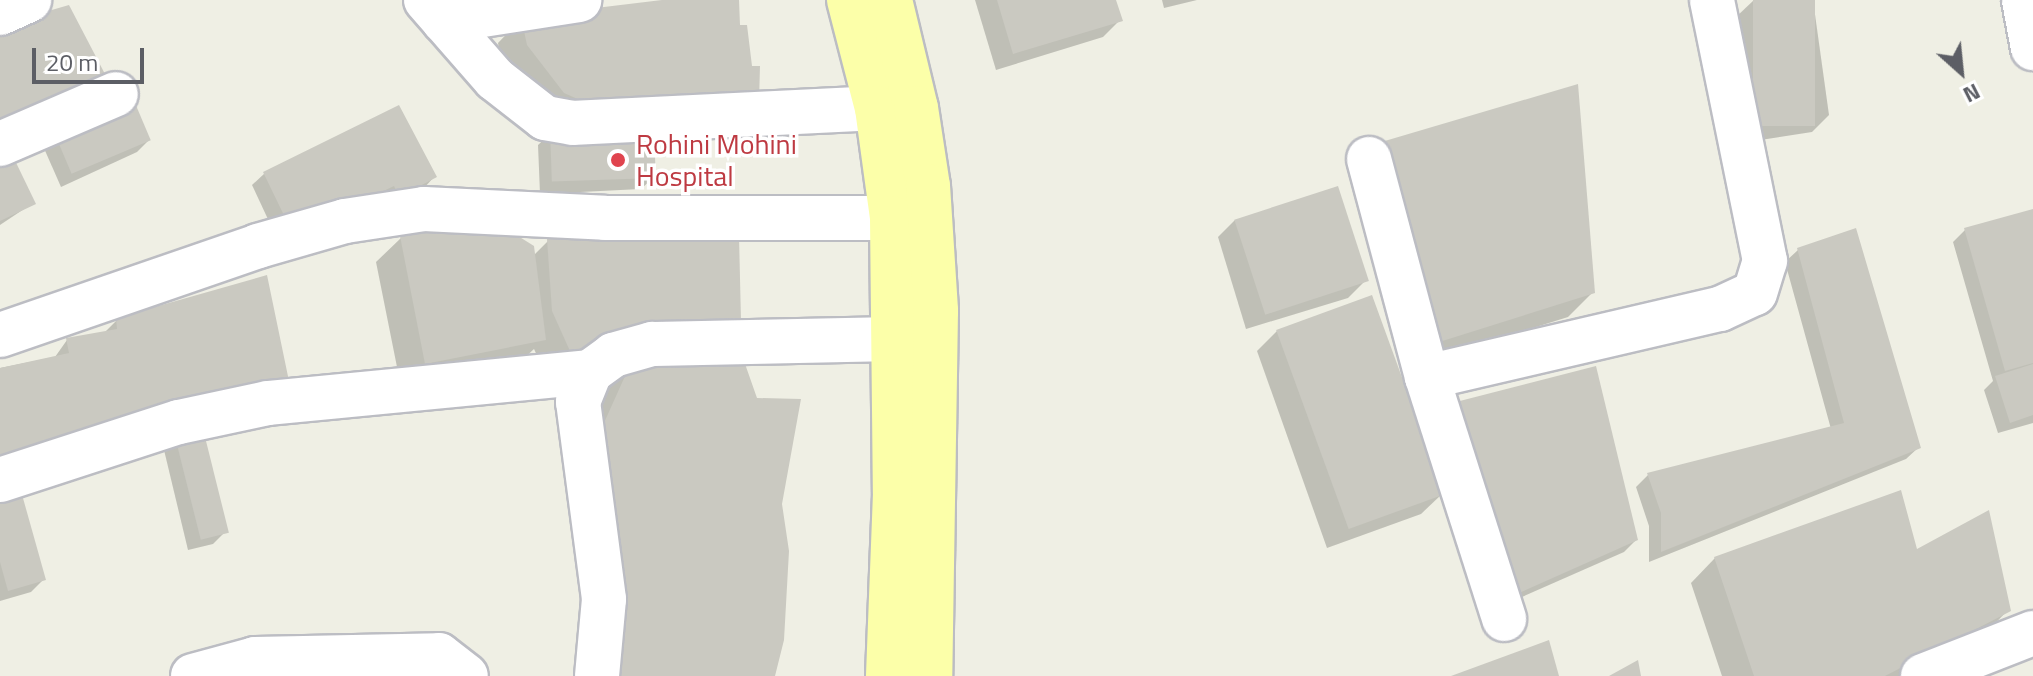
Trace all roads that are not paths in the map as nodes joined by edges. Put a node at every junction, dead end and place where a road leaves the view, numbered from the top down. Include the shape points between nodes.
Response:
1 (29, 0) edge
2 (579, 0) edge
3 (849, 0) edge
4 (890, 0) edge
5 (1712, 0) edge
6 (2024, 0) edge
7 (435, 11) edge
8 (0, 13) edge
9 (2033, 48) edge
10 (116, 94) dead end
11 (877, 108) junction
12 (0, 144) edge
13 (1369, 159) dead end
14 (892, 218) junction
15 (0, 335) edge
16 (896, 339) junction
17 (590, 372) junction
18 (1427, 377) junction
19 (0, 480) edge
20 (1504, 619) dead end
21 (2033, 633) edge
22 (193, 676) edge
23 (466, 676) edge
24 (597, 676) edge
25 (888, 676) edge
26 (930, 676) edge
27 (1923, 676) edge

1 - 8 street
2 - 7 street
3 - 11 main road
4 - 26 main road via 916,108 934,280
5 - 18 street via 1765,261 1755,293 1720,309
6 - 9 street
7 - 11 street via 495,79 545,118 573,123
10 - 12 street
11 - 14 main road
13 - 18 street
14 - 15 street via 605,218 424,209 345,221 258,246
14 - 16 main road
16 - 17 street via 652,344 613,355
16 - 25 main road
17 - 19 street via 268,403 179,422
17 - 24 street via 578,402 604,599
18 - 20 street
21 - 27 street
22 - 23 street via 255,659 439,655

